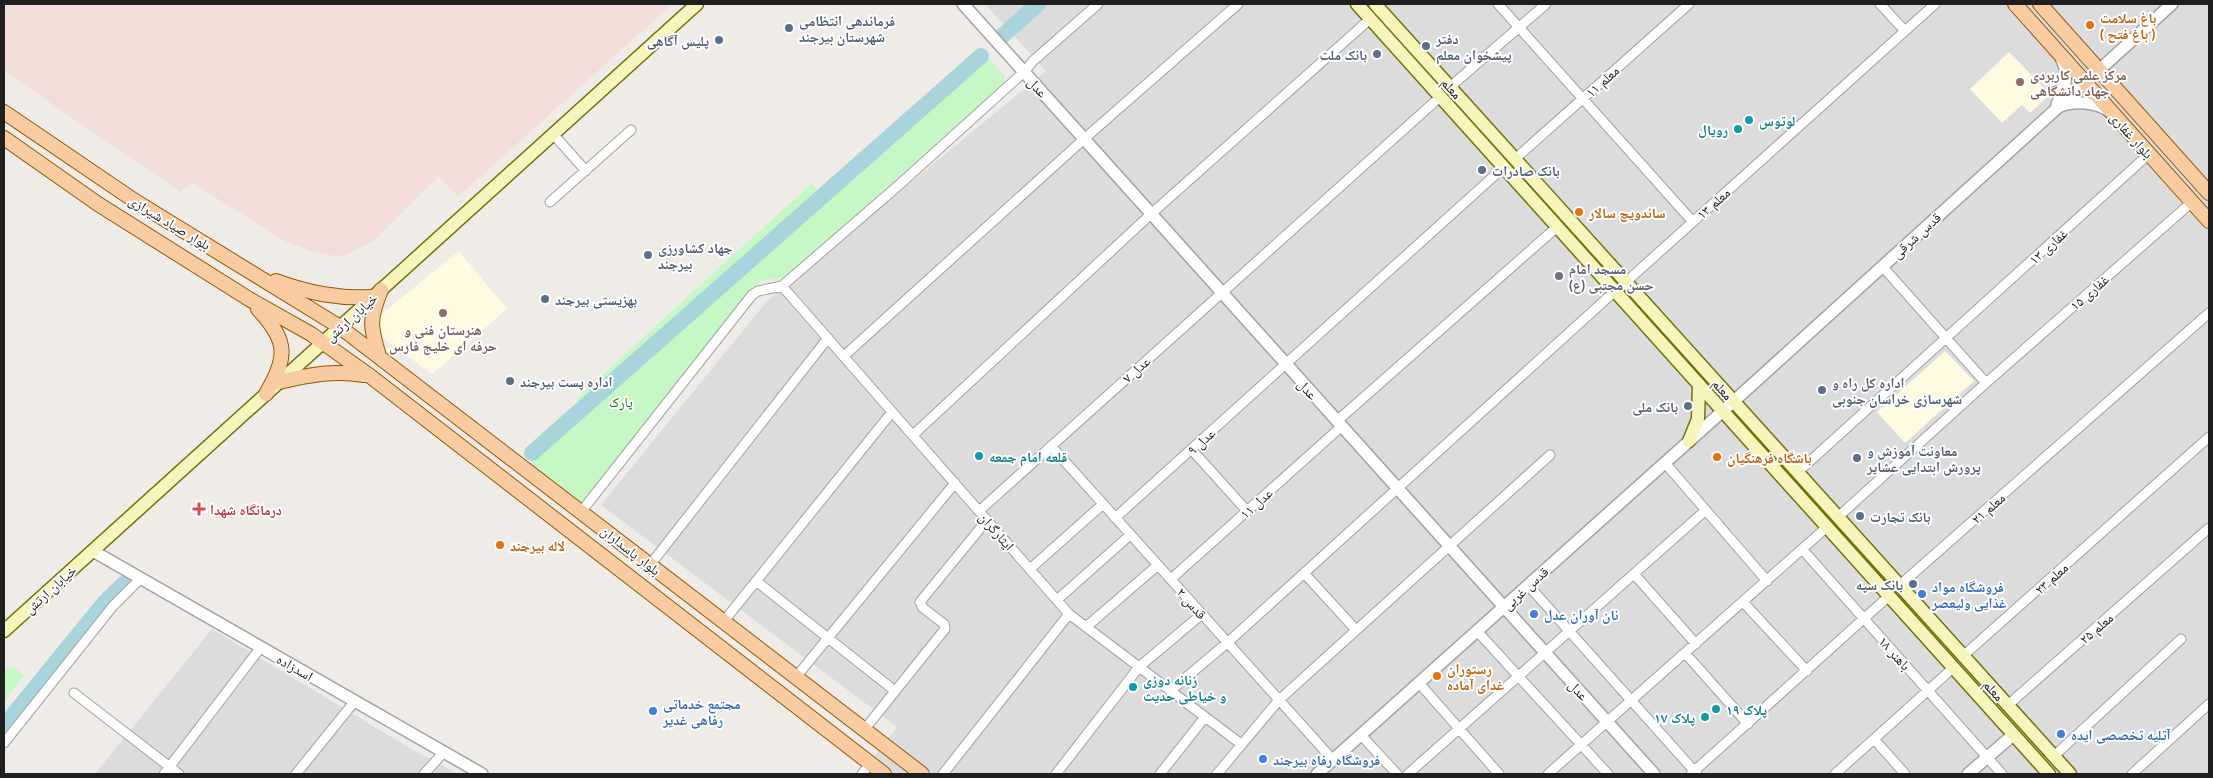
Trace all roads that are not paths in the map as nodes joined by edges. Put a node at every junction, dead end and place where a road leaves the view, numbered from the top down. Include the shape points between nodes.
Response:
1 (698, 4) edge
2 (963, 4) edge
3 (1098, 4) edge
4 (1238, 4) edge
5 (1357, 4) edge
6 (1375, 4) edge
7 (1498, 4) edge
8 (1546, 4) edge
9 (1689, 4) edge
10 (1880, 4) edge
11 (1935, 4) edge
12 (2015, 4) edge
13 (2040, 4) edge
14 (2172, 4) edge
15 (1370, 19) junction
16 (1519, 28) junction
17 (1905, 31) junction
18 (2058, 52) junction
19 (2098, 69) junction
20 (1024, 72) junction
21 (2084, 81) junction
22 (1450, 87) junction
23 (1440, 97) junction
24 (1582, 98) junction
25 (4, 112) edge
26 (2051, 112) junction
27 (2117, 118) junction
28 (631, 130) dead end
29 (553, 134) junction
30 (4, 138) edge
31 (1084, 139) junction
32 (2149, 154) junction
33 (1515, 158) junction
34 (1504, 168) junction
35 (586, 170) junction
36 (2207, 187) edge
37 (550, 202) dead end
38 (2192, 202) junction
39 (1151, 214) junction
40 (2209, 221) edge
41 (1692, 222) junction
42 (1557, 227) junction
43 (1882, 266) junction
44 (243, 267) junction
45 (1626, 282) junction
46 (782, 286) junction
47 (1615, 291) junction
48 (1222, 292) junction
49 (377, 294) junction
50 (249, 299) junction
51 (2209, 312) edge
52 (340, 327) junction
53 (828, 338) junction
54 (1947, 338) junction
55 (323, 343) junction
56 (378, 356) junction
57 (844, 356) junction
58 (1286, 364) junction
59 (370, 376) junction
60 (279, 382) junction
61 (1986, 383) junction
62 (1699, 385) junction
63 (266, 394) junction
64 (1734, 401) junction
65 (1723, 411) junction
66 (892, 412) junction
67 (1340, 424) junction
68 (913, 435) junction
69 (2209, 437) edge
70 (1689, 441) junction
71 (1051, 446) junction
72 (1192, 450) junction
73 (1550, 455) dead end
74 (1665, 463) junction
75 (1798, 472) junction
76 (954, 483) junction
77 (1398, 488) junction
78 (1103, 504) junction
79 (1706, 510) junction
80 (979, 511) junction
81 (1247, 511) junction
82 (581, 512) junction
83 (1838, 517) junction
84 (1115, 518) junction
85 (987, 520) junction
86 (1827, 527) junction
87 (2209, 528) edge
88 (1130, 535) junction
89 (1449, 546) junction
90 (1802, 549) junction
91 (93, 551) junction
92 (650, 565) junction
93 (1158, 565) junction
94 (1030, 569) junction
95 (1304, 573) junction
96 (1634, 574) junction
97 (141, 578) junction
98 (1171, 580) junction
99 (756, 581) junction
100 (1767, 581) junction
101 (1528, 585) junction
102 (1900, 585) junction
103 (1889, 596) junction
104 (1057, 600) junction
105 (1743, 602) junction
106 (1504, 607) junction
107 (1069, 614) junction
108 (1202, 614) junction
109 (1864, 619) junction
110 (724, 621) junction
111 (6, 625) edge
112 (1086, 627) junction
113 (1356, 630) junction
114 (1477, 631) junction
115 (1569, 631) junction
116 (828, 637) junction
117 (2181, 640) dead end
118 (1227, 642) junction
119 (1696, 644) junction
120 (261, 647) junction
121 (1545, 653) junction
122 (1685, 653) junction
123 (1964, 656) junction
124 (1139, 667) junction
125 (1953, 668) junction
126 (1807, 671) junction
127 (1518, 676) junction
128 (796, 677) junction
129 (1418, 684) junction
130 (896, 691) junction
131 (1170, 691) junction
132 (1928, 691) junction
133 (74, 693) dead end
134 (1279, 700) junction
135 (355, 701) junction
136 (1631, 701) junction
137 (2209, 704) edge
138 (2008, 705) junction
139 (1205, 717) junction
140 (1607, 722) junction
141 (1748, 724) junction
142 (1459, 729) junction
143 (864, 730) junction
144 (1361, 735) junction
145 (2014, 735) junction
146 (1874, 739) junction
147 (4, 743) edge
148 (1241, 744) junction
149 (1581, 745) junction
150 (444, 752) junction
151 (2054, 756) junction
152 (1987, 758) junction
153 (1333, 760) junction
154 (866, 769) edge
155 (167, 771) edge
156 (299, 772) edge
157 (1694, 773) edge
158 (179, 774) edge
159 (424, 774) edge
160 (482, 774) edge
161 (884, 774) edge
162 (922, 774) edge
163 (944, 774) edge
164 (1056, 774) edge
165 (1160, 774) edge
166 (1217, 774) edge
167 (1317, 774) edge
168 (1397, 774) edge
169 (1408, 774) edge
170 (1499, 774) edge
171 (1548, 774) edge
172 (1608, 774) edge
173 (1654, 774) edge
174 (1835, 774) edge
175 (1905, 774) edge
176 (1968, 774) edge
177 (2002, 774) edge
178 (2049, 774) edge
179 (2070, 774) edge
180 (2132, 774) edge

1 - 29 main road, خیابان ارتش
2 - 20 street, عدل
3 - 20 street
4 - 31 street
5 - 15 main road, معلم
6 - 22 main road, معلم
7 - 16 street
8 - 16 street
9 - 24 street, معلم ۱۱
10 - 17 street
11 - 17 street, معلم ۱۳
12 - 18 main road, بلوار غفاری
13 - 19 main road, بلوار غفاری
14 - 19 street, قدس شرقی
15 - 23 main road, معلم
15 - 39 street
16 - 22 street
16 - 24 street
17 - 41 street, معلم ۱۳
18 - 21 main road, بلوار غفاری
18 - 26 street via 2066,74 2060,98
19 - 21 street, قدس شرقی
19 - 36 main road, بلوار غفاری
20 - 31 street, عدل
20 - 46 street
21 - 26 street, قدس شرقی
21 - 27 main road, بلوار غفاری
22 - 33 main road, معلم
23 - 34 main road, معلم
23 - 48 street, عدل ۷
24 - 33 street, معلم ۱۱
24 - 41 street
25 - 44 main road, بلوار صیاد شیرازی via 135,201
26 - 27 street via 2069,104 2088,104 2105,108
26 - 43 street, قدس شرقی
27 - 32 main road, بلوار غفاری
28 - 35 street
29 - 35 street
29 - 49 main road, خیابان ارتش
30 - 50 main road, بلوار صیاد شیرازی via 98,204
31 - 39 street, عدل
31 - 57 street
32 - 38 main road, بلوار غفاری
32 - 54 street, غفاری ۱۳
33 - 45 main road, معلم
34 - 42 main road, معلم
34 - 58 street, عدل ۹
35 - 37 street
38 - 40 main road, بلوار غفاری
38 - 61 street, غفاری ۱۵
39 - 48 street, عدل
39 - 68 street
41 - 45 street, معلم ۱۳
42 - 47 main road, معلم
42 - 67 street, عدل ۱۱
43 - 54 street
43 - 64 street, قدس شرقی
44 - 49 main road via 308,292 350,299
44 - 52 main road, بلوار صیاد شیرازی
45 - 64 main road, معلم
46 - 53 street, ایثارگران
46 - 82 street via 752,295
47 - 62 main road, معلم
47 - 77 street
48 - 58 street, عدل
48 - 71 street, عدل ۷
49 - 52 main road, خیابان ارتش
49 - 56 main road via 372,331
50 - 55 main road, بلوار صیاد شیرازی
50 - 63 main road via 271,324 281,346 282,360
51 - 102 street, معلم ۲۱
52 - 55 main road, خیابان ارتش
52 - 56 main road, بلوار پاسداران
53 - 57 street, ایثارگران
53 - 92 street
54 - 61 street
54 - 75 street, غفاری ۱۳
55 - 59 main road, بلوار پاسداران
55 - 60 main road, خیابان ارتش
56 - 82 main road, بلوار پاسداران
57 - 66 street, ایثارگران
58 - 67 street, عدل
58 - 72 street, عدل ۹
59 - 60 main road via 326,372
59 - 154 main road, بلوار پاسداران
60 - 63 main road, خیابان ارتش
61 - 83 street, غفاری ۱۵
62 - 65 main road, معلم
62 - 70 main road via 1698,419
63 - 91 main road, خیابان ارتش
64 - 65 street, قدس غربی
64 - 75 main road, معلم
65 - 70 street, قدس غربی
65 - 86 main road, معلم
66 - 68 street, ایثارگران
66 - 99 street
67 - 77 street, عدل
67 - 81 street, عدل ۱۱
68 - 76 street, ایثارگران
69 - 123 street, معلم ۲۳
70 - 74 street, قدس غربی
71 - 78 street, قدس ۲
71 - 80 street, عدل ۷
72 - 81 street
72 - 84 street, عدل ۹
73 - 89 street
74 - 79 street
74 - 101 street, قدس غربی
75 - 83 main road, معلم
76 - 80 street, ایثارگران
76 - 116 street
77 - 89 street, عدل
77 - 95 street
78 - 84 street, قدس ۲
78 - 94 street
79 - 96 street
79 - 100 street
80 - 85 street, ایثارگران
81 - 98 street, عدل ۱۱
82 - 92 main road, بلوار پاسداران
83 - 102 main road, معلم
84 - 88 street, قدس ۲
85 - 94 street, ایثارگران
85 - 130 street via 920,602 946,627
86 - 90 street
86 - 103 main road, معلم
87 - 138 street, معلم ۲۵
88 - 93 street, قدس ۲
88 - 104 street
89 - 106 street, عدل
89 - 113 street
90 - 100 street
90 - 109 street, باهنر ۱۸
91 - 97 street, اسدزاده
91 - 111 main road, خیابان ارتش
92 - 110 main road, بلوار پاسداران
93 - 98 street, قدس ۲
93 - 112 street
94 - 104 street, ایثارگران
95 - 113 street
95 - 118 street
96 - 115 street
96 - 119 street
97 - 120 street, اسدزاده
97 - 147 street via 113,606
98 - 108 street, قدس ۲
99 - 110 street
99 - 116 street
100 - 105 street
101 - 106 street, قدس غربی
101 - 115 street
102 - 123 main road, معلم
103 - 109 street
103 - 125 main road, معلم
104 - 107 street, ایثارگران
105 - 119 street
105 - 126 street
106 - 114 street, قدس غربی
106 - 121 street, عدل
107 - 112 street, ایثارگران
107 - 163 street
108 - 118 street, قدس ۲
108 - 124 street
109 - 126 street
109 - 132 street, باهنر ۱۸
110 - 128 main road, بلوار پاسداران
112 - 124 street, ایثارگران
113 - 134 street
114 - 127 street
114 - 129 street, قدس غربی
115 - 121 street
115 - 136 street
116 - 128 street
116 - 130 street
117 - 151 street
118 - 131 street
118 - 134 street, قدس ۲
119 - 122 street
120 - 135 street, اسدزاده
120 - 155 street
121 - 127 street
121 - 140 street, عدل
122 - 136 street
122 - 141 street
123 - 138 main road, معلم
124 - 131 street, ایثارگران
124 - 164 street
125 - 132 street
125 - 145 main road, معلم
126 - 141 street
127 - 142 street
127 - 149 street
128 - 143 main road, بلوار پاسداران
129 - 142 street
129 - 144 street, قدس غربی
130 - 143 street
131 - 139 street, ایثارگران
132 - 146 street
132 - 152 street, باهنر ۱۸
133 - 155 street
134 - 148 street
134 - 153 street, قدس ۲
135 - 150 street, اسدزاده
135 - 156 street
136 - 140 street
136 - 157 street
137 - 180 street
138 - 151 main road, معلم
139 - 148 street, ایثارگران
139 - 165 street
140 - 149 street
140 - 173 street, عدل
141 - 157 street
142 - 169 street
142 - 170 street
143 - 162 main road, بلوار پاسداران
144 - 153 street, قدس غربی
144 - 168 street
145 - 152 street
145 - 178 main road, معلم
146 - 174 street
146 - 175 street
148 - 166 street
149 - 171 street
149 - 172 street
150 - 159 street
150 - 160 street, اسدزاده
151 - 179 main road, معلم
152 - 176 street
152 - 177 street, باهنر ۱۸
153 - 167 street, قدس غربی
154 - 161 main road, بلوار پاسداران
155 - 158 street

